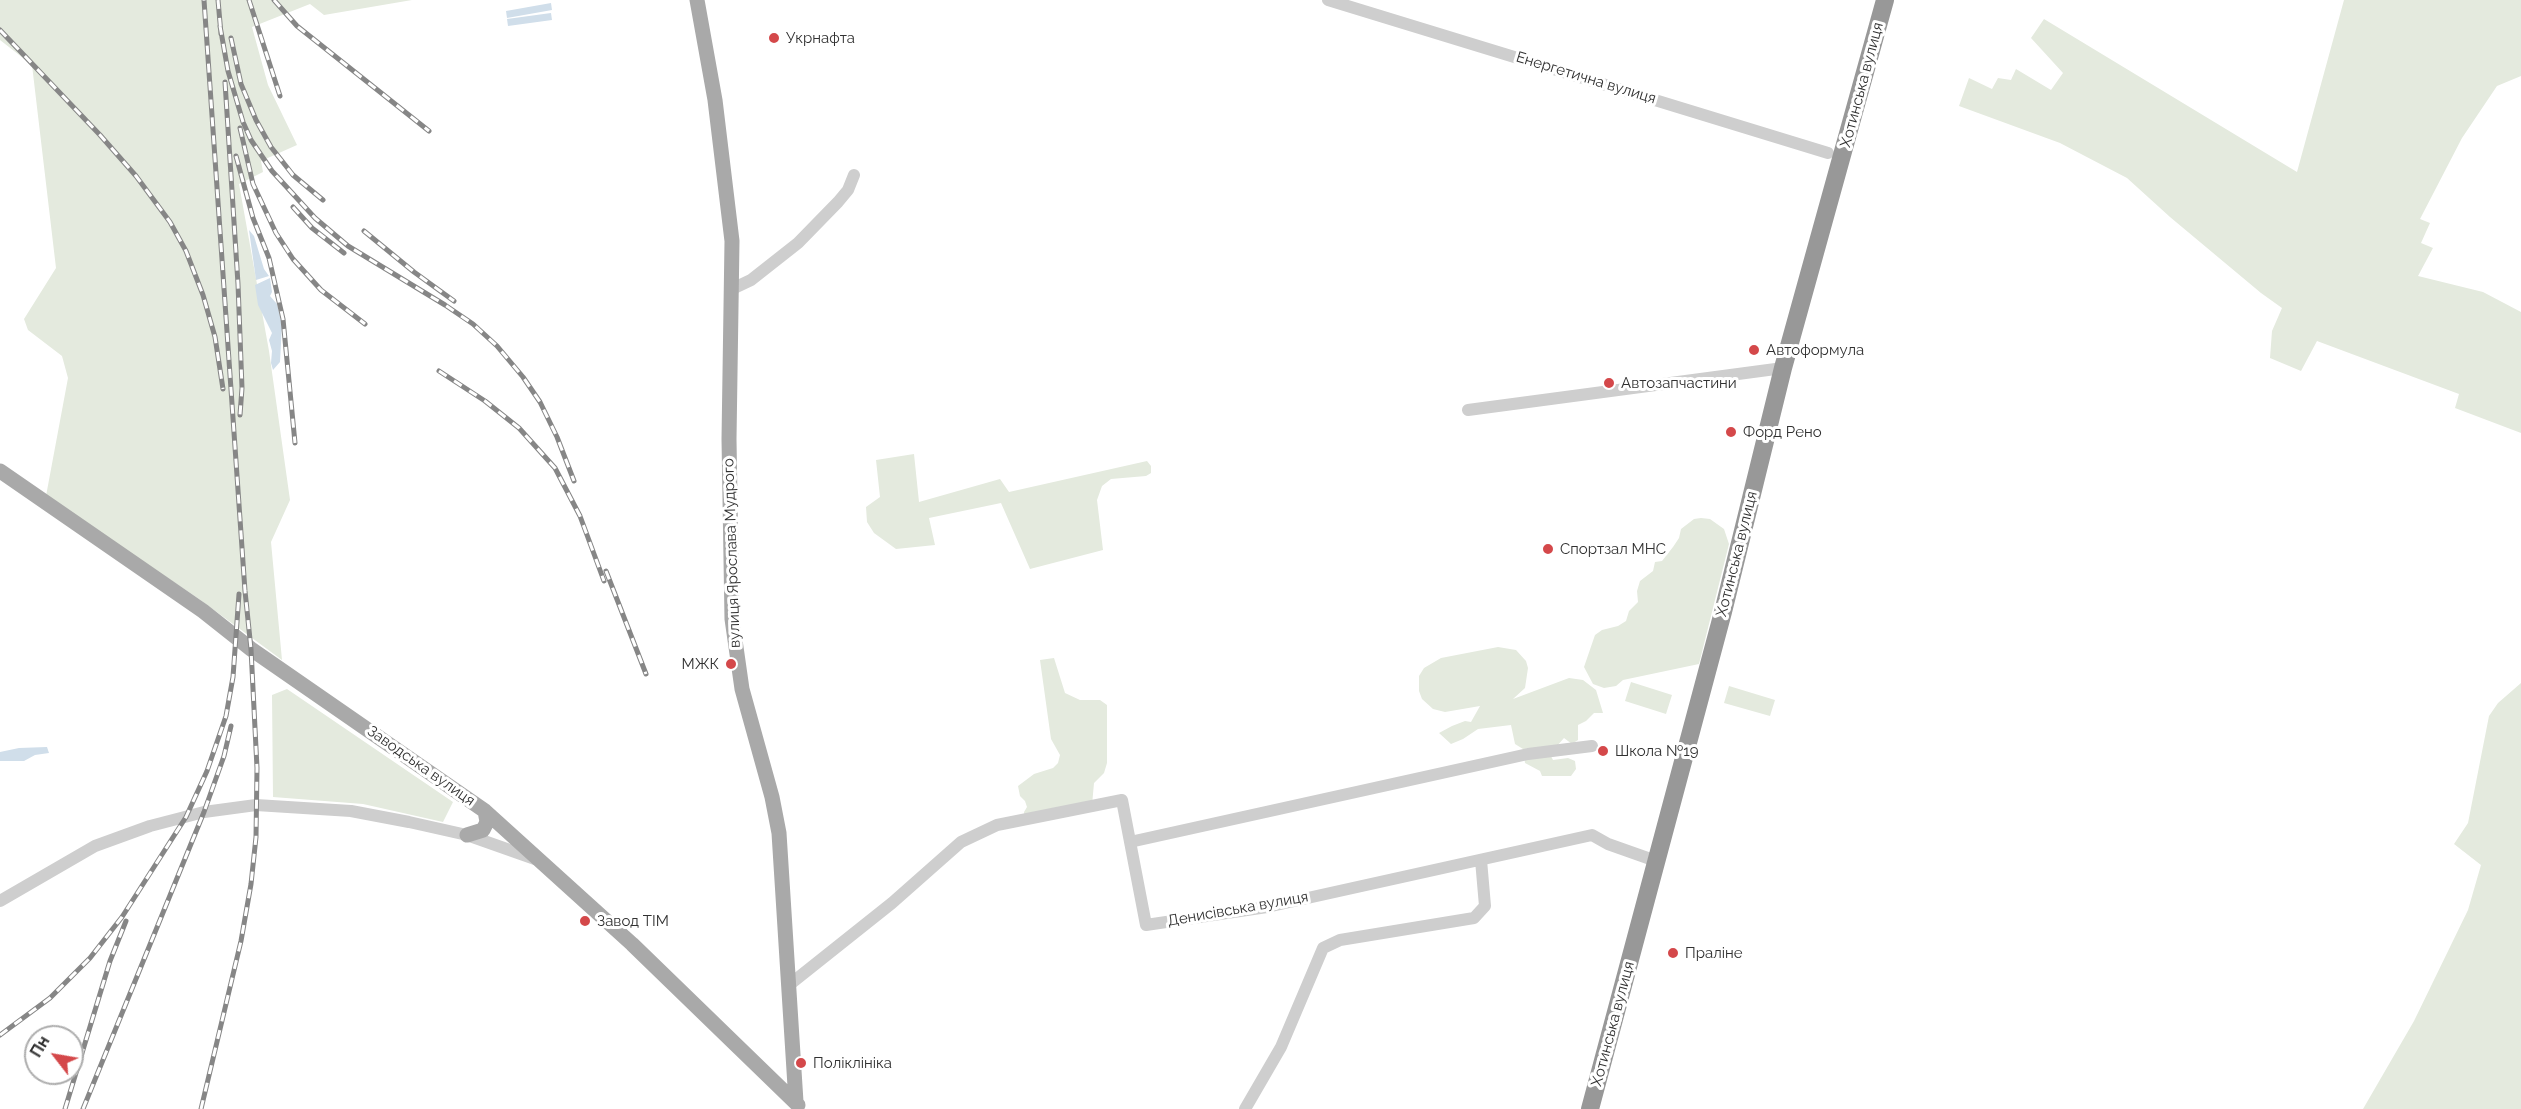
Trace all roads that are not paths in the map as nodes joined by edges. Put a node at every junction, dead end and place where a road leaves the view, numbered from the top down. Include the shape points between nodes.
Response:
1 (697, 0) edge
2 (1328, 0) edge
3 (1885, 0) edge
4 (1835, 156) junction
5 (854, 175) dead end
6 (732, 289) junction
7 (1783, 368) junction
8 (1468, 410) dead end
9 (0, 471) edge
10 (1592, 746) dead end
11 (485, 811) junction
12 (467, 835) junction
13 (1130, 842) junction
14 (1481, 860) junction
15 (543, 861) junction
16 (1656, 861) junction
17 (0, 901) edge
18 (789, 985) junction
19 (799, 1106) edge
20 (1245, 1109) edge
21 (1590, 1109) edge

1 - 6 main road, вулиця Ярослава Мудрого via 715,100 732,241
2 - 4 street, Енергетична вулиця
3 - 4 highway, Хотинська вулиця
4 - 7 highway, Хотинська вулиця
5 - 6 street via 843,196 798,243 752,280
6 - 18 main road, вулиця Ярослава Мудрого via 729,439 732,620 742,688 779,832
7 - 8 street
7 - 16 highway, Хотинська вулиця
9 - 11 main road, Заводська вулиця
10 - 13 street via 1528,754
11 - 12 main road via 487,822 483,830
11 - 15 main road, Заводська вулиця
12 - 15 street
12 - 17 street via 351,811 225,807 150,826 95,846
13 - 14 street, Денисівська вулиця via 1146,925 1267,907
13 - 18 street, Денисівська вулиця via 1122,800 997,825 961,842
14 - 16 street, Денисівська вулиця via 1592,835
14 - 20 street via 1485,906 1474,918 1340,939 1323,948 1281,1047
15 - 19 main road, Заводська вулиця
16 - 21 highway, Хотинська вулиця
18 - 19 main road, вулиця Ярослава Мудрого

